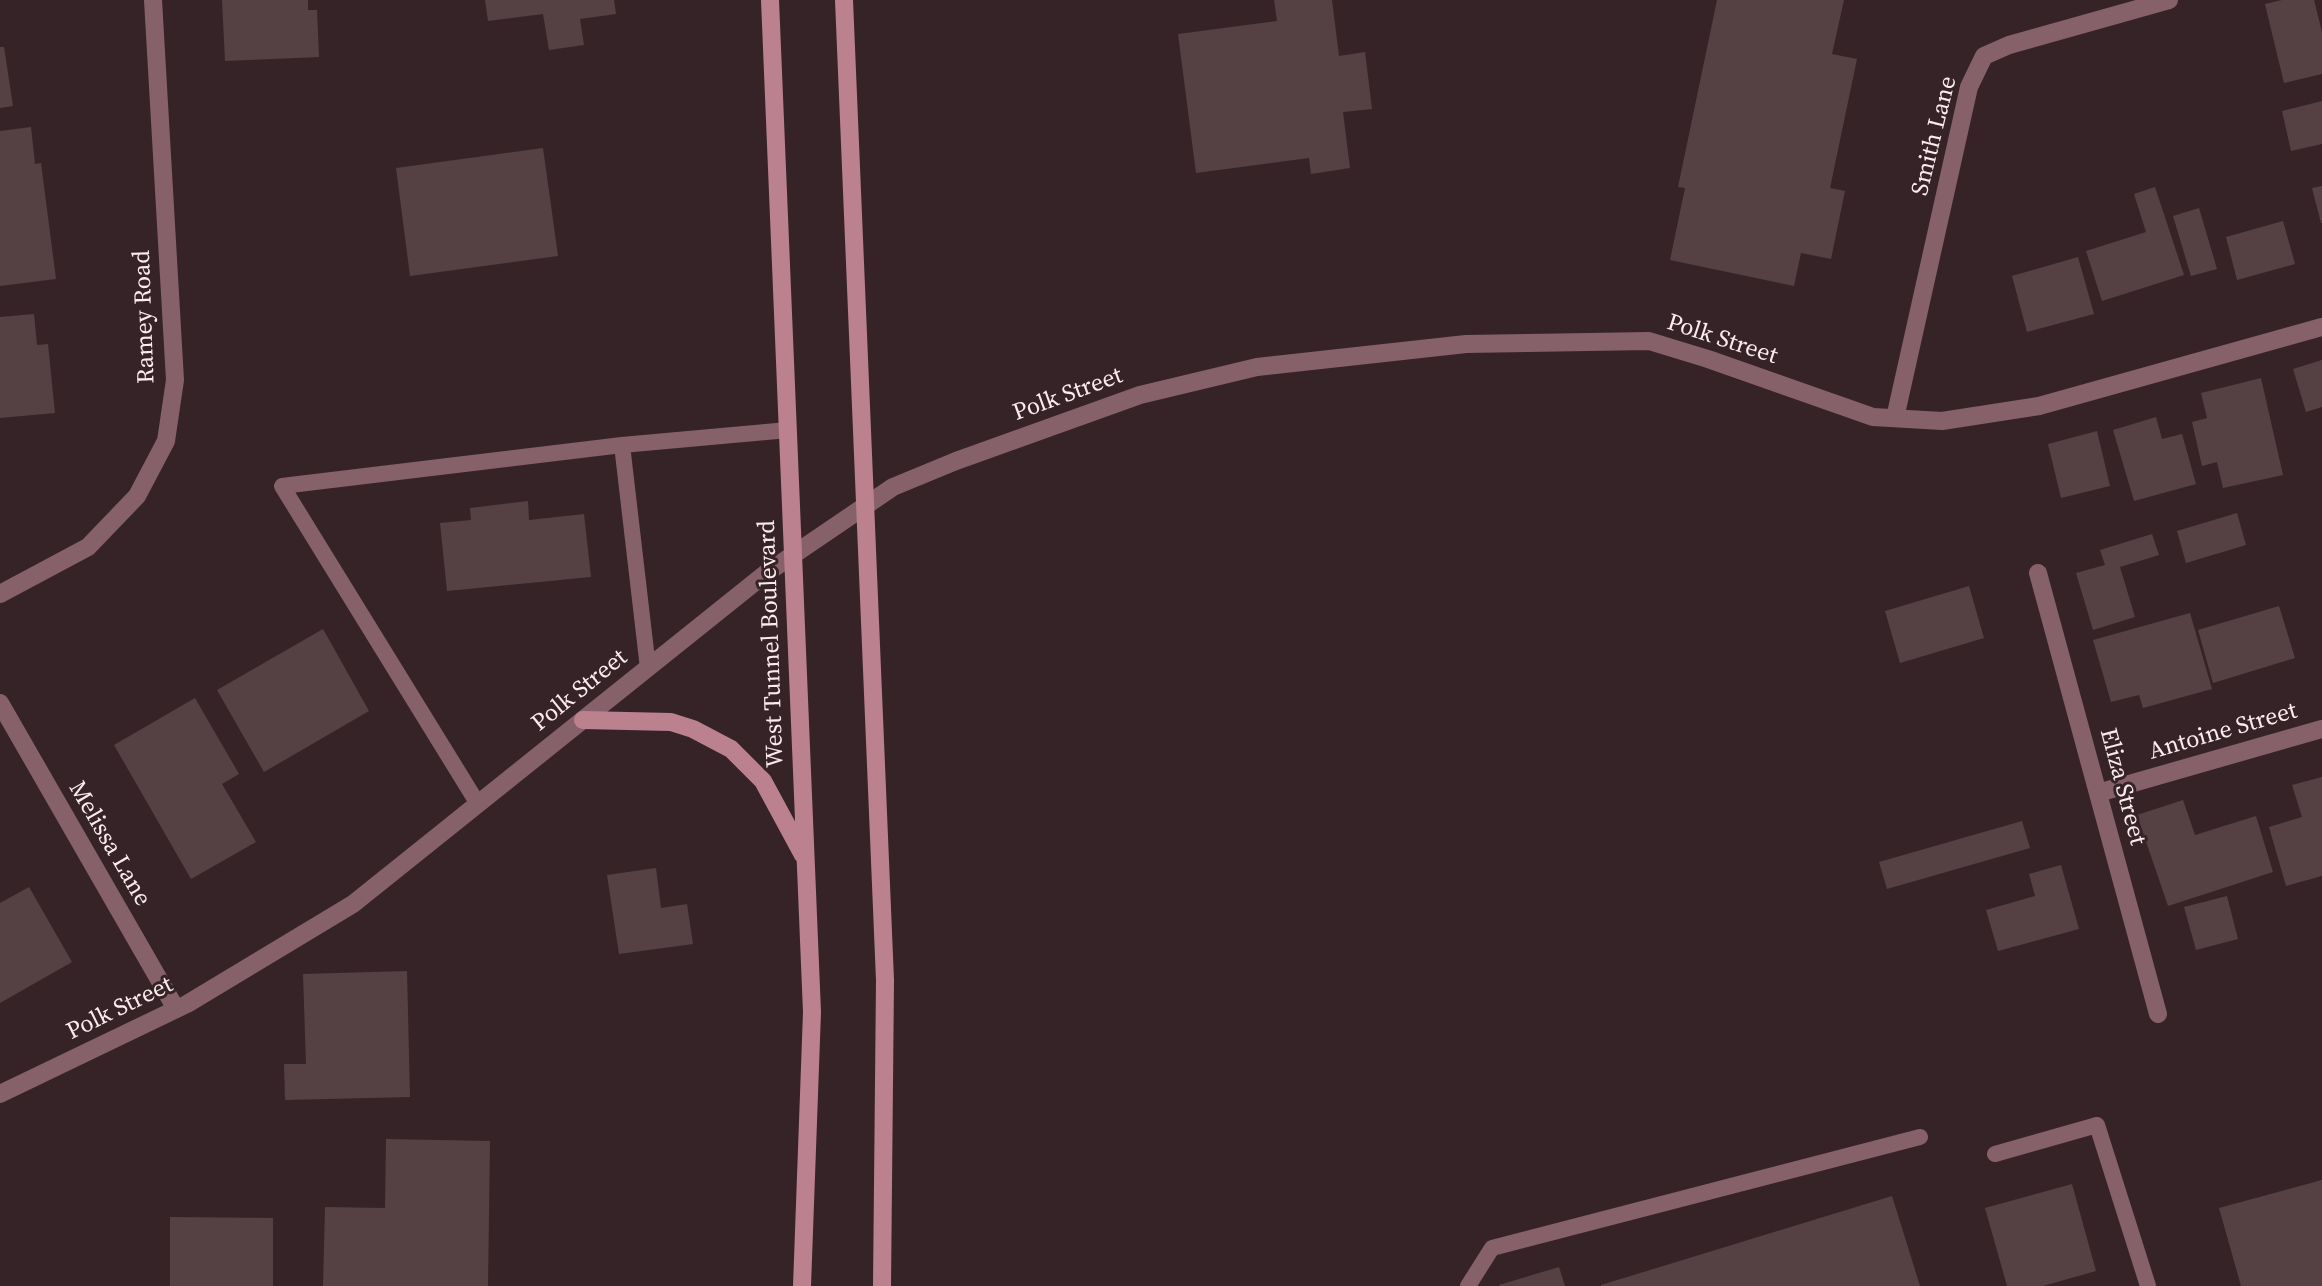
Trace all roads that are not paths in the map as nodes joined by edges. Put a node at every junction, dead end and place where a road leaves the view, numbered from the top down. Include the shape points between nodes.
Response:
1 (153, 0) edge
2 (770, 0) edge
3 (844, 0) edge
4 (2169, 0) edge
5 (2322, 327) edge
6 (1895, 418) junction
7 (788, 430) junction
8 (622, 445) junction
9 (865, 506) junction
10 (793, 555) junction
11 (2038, 573) dead end
12 (0, 594) edge
13 (648, 668) junction
14 (0, 703) edge
15 (583, 720) junction
16 (2322, 729) edge
17 (2098, 793) junction
18 (478, 804) junction
19 (806, 861) junction
20 (177, 1009) junction
21 (2158, 1014) dead end
22 (0, 1094) edge
23 (1920, 1137) dead end
24 (1995, 1154) dead end
25 (802, 1286) edge
26 (882, 1286) edge
27 (1468, 1286) edge
28 (2148, 1286) edge

1 - 12 street, Ramey Road via 175,380 166,441 137,496 88,547
2 - 7 main road, West Tunnel Boulevard
3 - 9 main road
4 - 6 street, Smith Lane via 1984,56 1969,87
5 - 6 street, Polk Street via 2039,406 1942,421
6 - 9 street, Polk Street via 1872,416 1648,341 1466,344 1257,368 1140,396 956,461 893,487
7 - 8 lane
7 - 10 main road, West Tunnel Boulevard
8 - 13 lane
8 - 18 lane via 282,486
9 - 10 street, Polk Street
9 - 26 main road via 884,980
10 - 13 street, Polk Street
10 - 19 main road, West Tunnel Boulevard
11 - 17 street, Eliza Street
13 - 15 street, Polk Street
14 - 20 street, Melissa Lane
15 - 18 street, Polk Street
15 - 19 main road via 671,722 731,750 763,781
16 - 17 street, Antoine Street
17 - 21 street, Eliza Street
18 - 20 street, Polk Street via 353,904
19 - 25 main road, West Tunnel Boulevard via 812,1012
20 - 22 street, Polk Street
23 - 27 lane via 1492,1248
24 - 28 lane via 2097,1125

